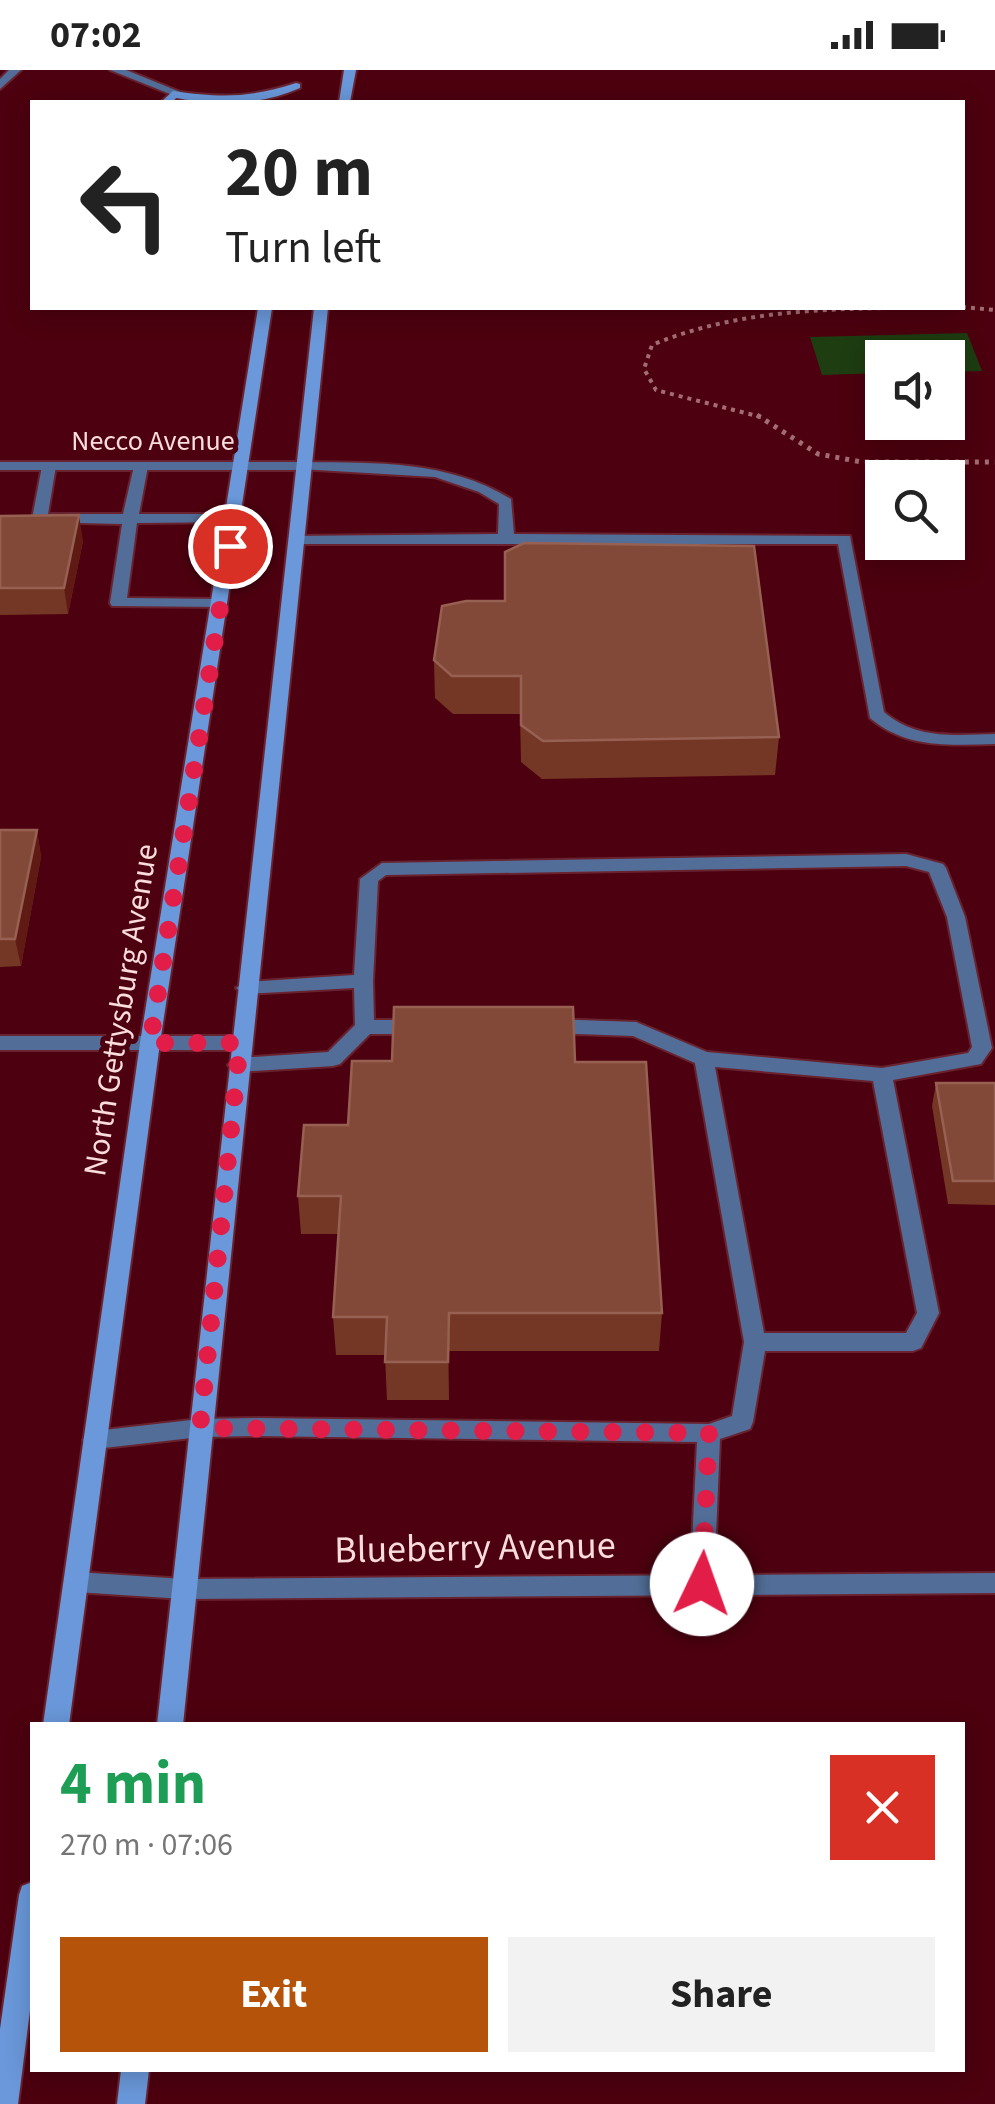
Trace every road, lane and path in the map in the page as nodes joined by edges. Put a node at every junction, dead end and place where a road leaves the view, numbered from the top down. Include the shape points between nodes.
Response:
1 (15, 70) edge
2 (116, 70) edge
3 (298, 70) edge
4 (350, 70) edge
5 (0, 86) edge
6 (296, 86) junction
7 (170, 98) edge
8 (206, 100) edge
9 (259, 100) edge
10 (293, 100) edge
11 (345, 100) edge
12 (965, 307) edge
13 (265, 310) edge
14 (322, 310) edge
15 (824, 310) edge
16 (995, 310) edge
17 (995, 462) edge
18 (0, 466) edge
19 (49, 466) junction
20 (141, 466) junction
21 (243, 466) junction
22 (305, 466) junction
23 (235, 517) junction
24 (130, 519) junction
25 (297, 539) junction
26 (506, 539) junction
27 (221, 604) junction
28 (995, 739) edge
29 (363, 981) junction
30 (246, 988) junction
31 (532, 1026) edge
32 (365, 1027) junction
33 (440, 1027) edge
34 (0, 1043) edge
35 (150, 1043) junction
36 (240, 1043) junction
37 (704, 1059) junction
38 (238, 1065) junction
39 (882, 1075) junction
40 (754, 1342) junction
41 (200, 1428) junction
42 (709, 1433) junction
43 (95, 1440) junction
44 (76, 1582) junction
45 (995, 1583) edge
46 (702, 1584) junction
47 (184, 1589) junction
48 (56, 1722) edge
49 (170, 1722) edge
50 (30, 1911) edge
51 (134, 2072) edge
52 (4, 2104) edge
53 (131, 2104) edge

1 - 5 street
2 - 7 street
3 - 6 main road
4 - 11 main road
6 - 9 main road
6 - 10 main road
7 - 8 main road
12 - 16 path
13 - 21 main road, North Gettysburg Avenue
14 - 22 main road
15 - 17 path via 682,330 652,344 644,369 656,390 756,414 818,454 862,462
18 - 19 street, Necco Avenue
19 - 20 street, Necco Avenue
19 - 24 street via 40,519
20 - 21 street, Necco Avenue
20 - 24 street
21 - 22 street, Necco Avenue
21 - 23 main road, North Gettysburg Avenue
22 - 25 main road
22 - 26 street, Necco Avenue via 413,468 487,488 506,502
23 - 24 street
23 - 27 main road, North Gettysburg Avenue
24 - 27 street via 118,604
25 - 26 street
25 - 30 main road
26 - 28 street via 845,539 876,714 905,735
27 - 35 main road, North Gettysburg Avenue
29 - 30 street
29 - 32 street
29 - 39 street via 370,879 382,869 906,860 937,868 956,917 982,1048 974,1059
30 - 36 main road
31 - 37 street via 636,1030
32 - 33 street
32 - 38 street via 333,1059
34 - 35 street
35 - 36 street
35 - 43 main road, North Gettysburg Avenue
36 - 38 main road
37 - 39 street
37 - 40 street
38 - 41 main road
39 - 40 street via 928,1313 913,1342
40 - 42 street via 742,1422
41 - 42 street
41 - 43 street
41 - 47 main road
42 - 46 street
43 - 44 main road, North Gettysburg Avenue
44 - 47 street, Blueberry Avenue
44 - 48 main road, North Gettysburg Avenue
45 - 46 street, Blueberry Avenue
46 - 47 street, Blueberry Avenue
47 - 49 main road
50 - 52 main road
51 - 53 main road

